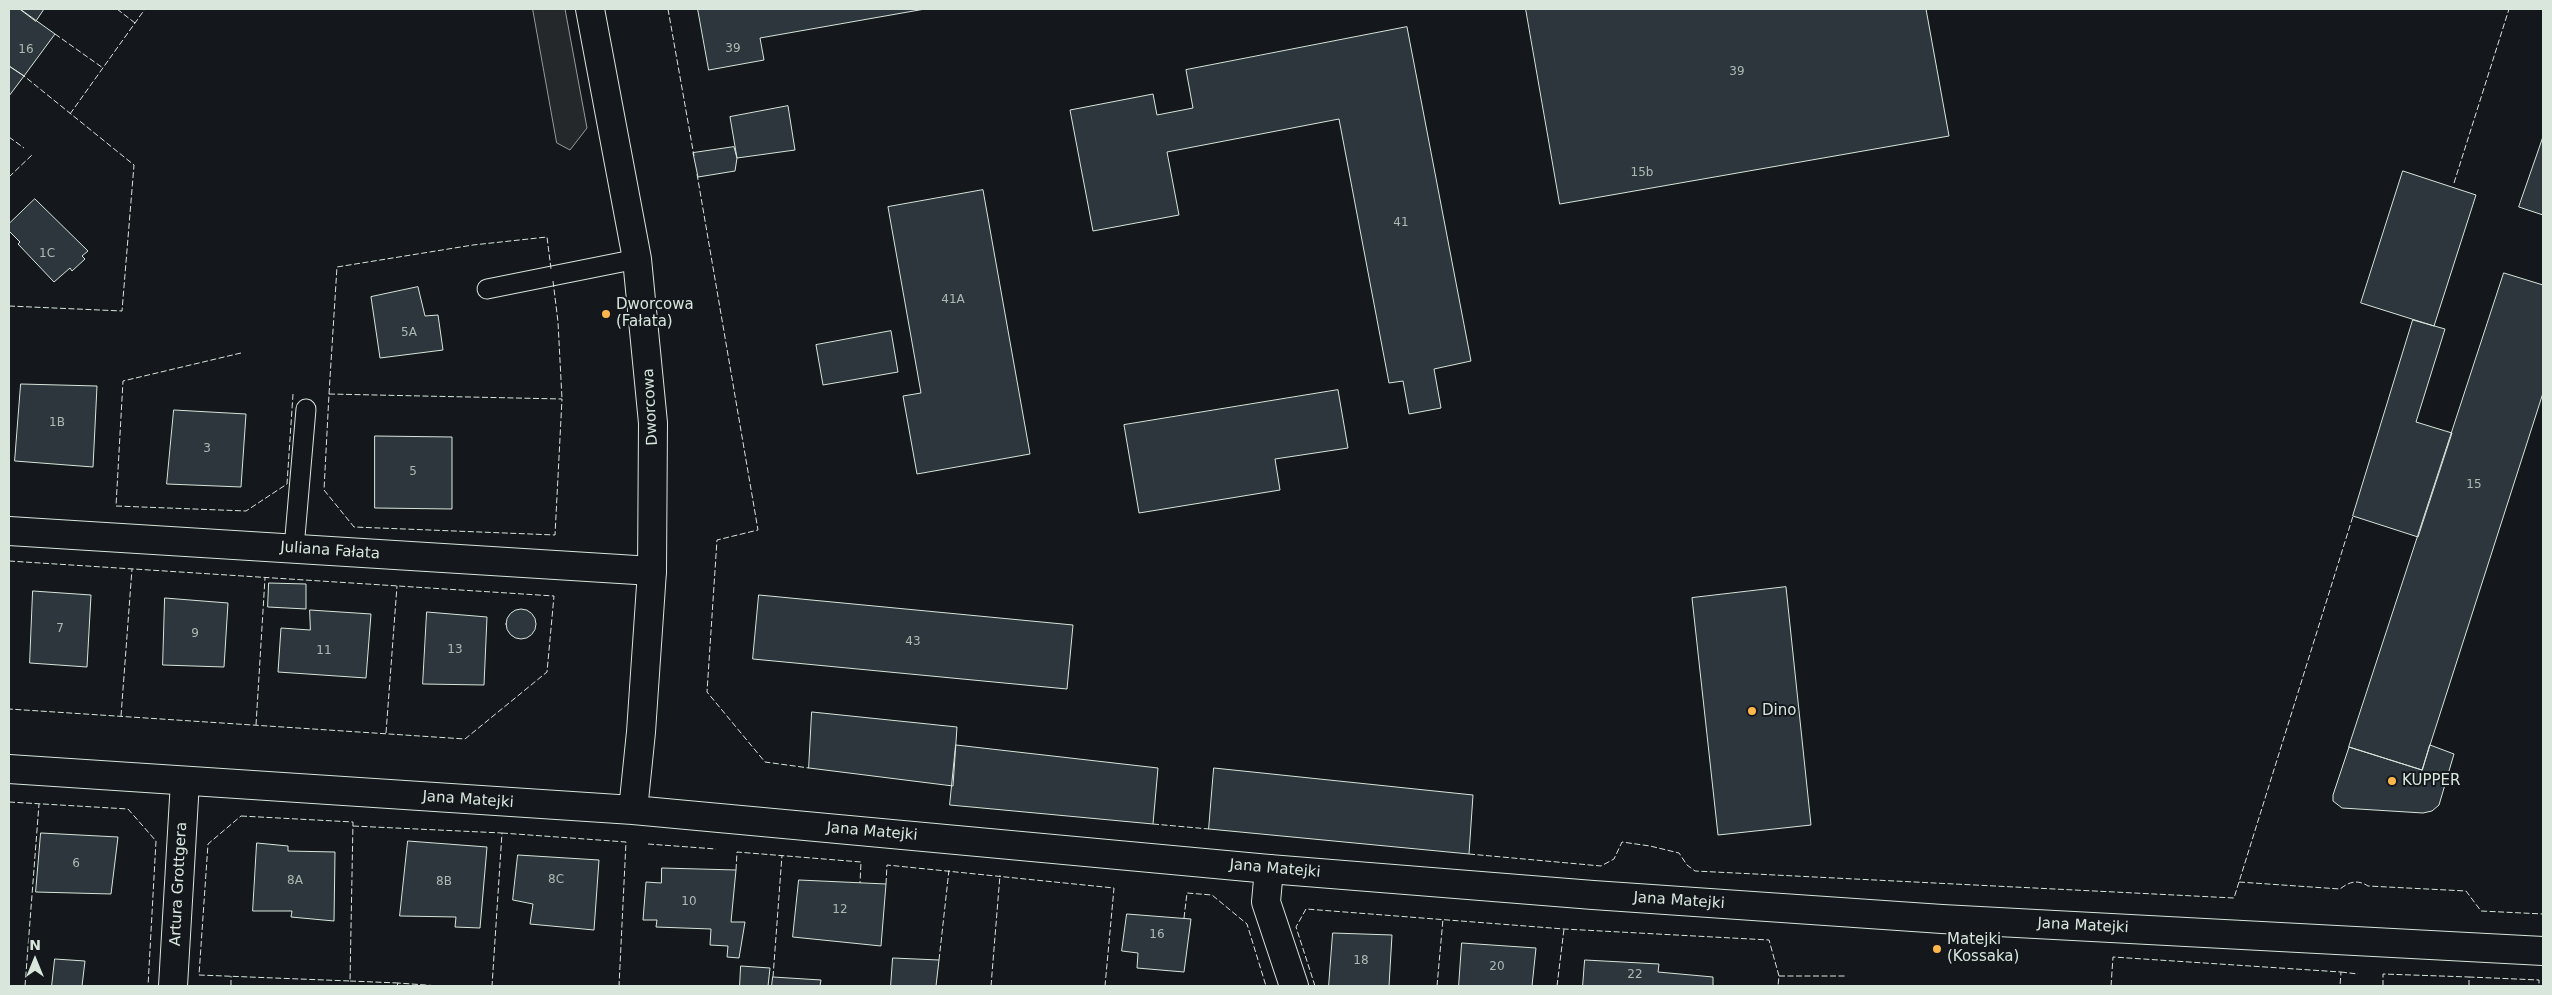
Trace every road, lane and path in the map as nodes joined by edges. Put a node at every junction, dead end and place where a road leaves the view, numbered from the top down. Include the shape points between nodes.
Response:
1 (590, 9) edge
2 (637, 259) junction
3 (487, 289) dead end
4 (306, 409) dead end
5 (9, 531) edge
6 (294, 548) junction
7 (652, 571) junction
8 (9, 769) edge
9 (185, 781) junction
10 (633, 810) junction
11 (1269, 869) junction
12 (2543, 951) edge
13 (173, 986) edge
14 (1294, 986) edge

1 - 2 street, Dworcowa
2 - 3 lane
2 - 7 street, Dworcowa via 653,423
4 - 6 lane
5 - 6 street, Juliana Fałata
6 - 7 street, Juliana Fałata
7 - 10 street, Dworcowa
8 - 9 street, Jana Matejki
9 - 10 street, Jana Matejki
9 - 13 street, Artura Grottgera
10 - 11 street, Jana Matejki
11 - 12 street, Jana Matejki via 1932,918
11 - 14 street via 1266,902

